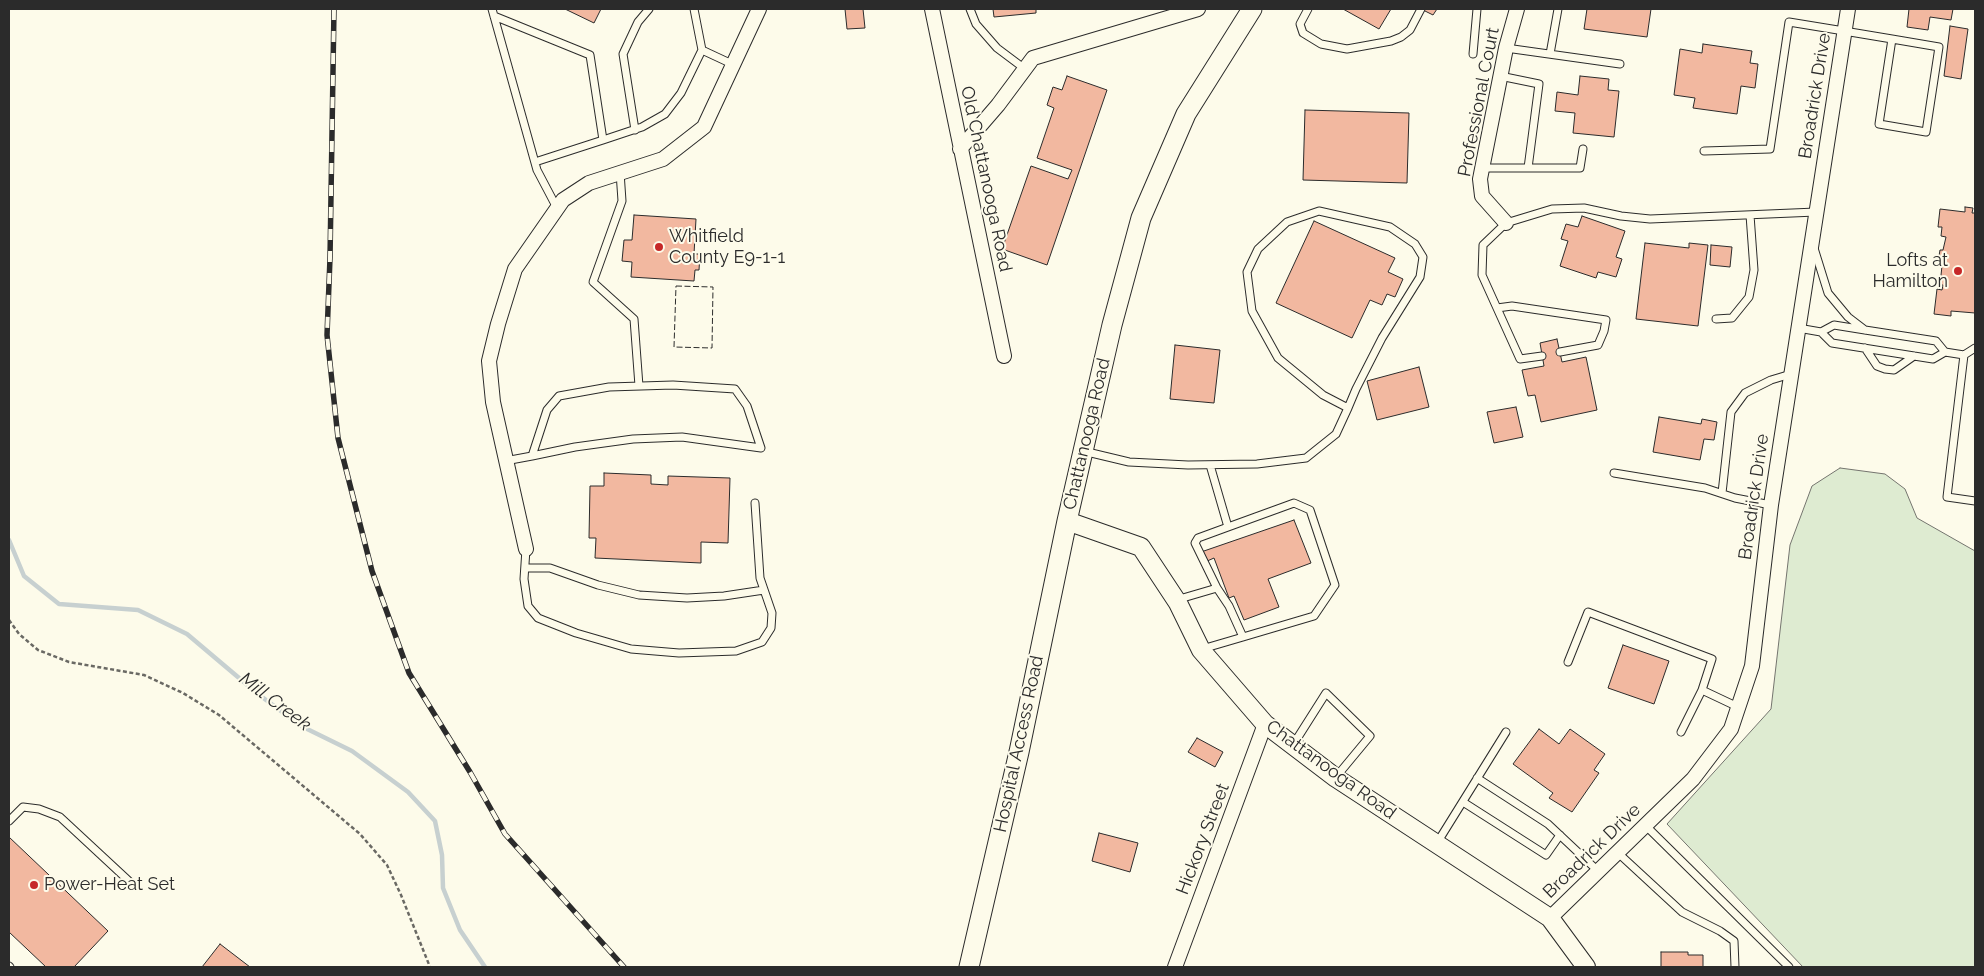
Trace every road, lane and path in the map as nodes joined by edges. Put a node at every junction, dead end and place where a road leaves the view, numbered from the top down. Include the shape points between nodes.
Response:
1 (648, 9) edge
2 (694, 9) edge
3 (759, 9) edge
4 (932, 9) edge
5 (970, 9) edge
6 (1198, 9) edge
7 (1252, 9) edge
8 (1308, 9) edge
9 (1421, 9) edge
10 (1477, 9) edge
11 (1517, 9) edge
12 (1558, 9) edge
13 (1848, 9) edge
14 (492, 13) edge
15 (1844, 31) junction
16 (1892, 39) junction
17 (1506, 48) junction
18 (702, 50) junction
19 (1473, 54) dead end
20 (1550, 54) junction
21 (732, 64) junction
22 (1620, 64) dead end
23 (1025, 69) junction
24 (1500, 76) junction
25 (635, 130) junction
26 (604, 140) junction
27 (1583, 148) dead end
28 (960, 149) junction
29 (1704, 151) dead end
30 (535, 162) junction
31 (1483, 168) junction
32 (1528, 168) junction
33 (620, 172) junction
34 (558, 208) junction
35 (1816, 212) junction
36 (1750, 215) junction
37 (1506, 223) junction
38 (1812, 239) junction
39 (1497, 308) junction
40 (1716, 319) dead end
41 (1798, 328) junction
42 (1865, 330) junction
43 (1820, 332) junction
44 (1865, 348) junction
45 (1975, 348) edge
46 (1560, 352) dead end
47 (1945, 352) junction
48 (1964, 355) junction
49 (1004, 356) dead end
50 (1542, 356) dead end
51 (1914, 356) junction
52 (1791, 374) junction
53 (639, 386) junction
54 (1348, 408) junction
55 (1083, 451) junction
56 (532, 456) junction
57 (505, 461) junction
58 (1210, 465) junction
59 (1614, 474) dead end
60 (1722, 493) junction
61 (1975, 500) edge
62 (755, 504) dead end
63 (1770, 505) junction
64 (1067, 521) junction
65 (1228, 527) junction
66 (526, 549) joint
67 (526, 568) junction
68 (1217, 588) junction
69 (764, 590) junction
70 (1176, 600) junction
71 (9, 620) edge
72 (1242, 636) junction
73 (1201, 650) junction
74 (1568, 662) dead end
75 (1702, 690) junction
76 (1738, 707) junction
77 (1265, 724) junction
78 (1506, 732) dead end
79 (1681, 732) dead end
80 (1293, 745) junction
81 (1336, 778) junction
82 (1477, 778) junction
83 (1463, 802) junction
84 (9, 821) edge
85 (1644, 825) junction
86 (1560, 835) junction
87 (1437, 844) junction
88 (1617, 852) junction
89 (1598, 871) junction
90 (130, 882) dead end
91 (1550, 918) junction
92 (430, 967) edge
93 (968, 967) edge
94 (1175, 967) edge
95 (1586, 967) edge
96 (1735, 967) edge
97 (1789, 967) edge

1 - 25 lane via 623,54
2 - 18 lane
3 - 21 street
4 - 28 street, Old Chattanooga Road
5 - 23 lane via 976,24 997,48
6 - 23 street via 1033,58
7 - 55 main road, Chattanooga Road via 1186,114 1141,218
8 - 9 lane via 1300,24 1303,33 1321,44 1347,49 1391,42 1401,37 1410,30
10 - 19 lane
11 - 17 street, Professional Court
12 - 20 lane
13 - 15 street, Broadrick Drive
14 - 26 lane via 590,55
14 - 30 lane
15 - 16 lane
15 - 29 lane via 1789,22 1770,149
15 - 35 street, Broadrick Drive
16 - 16 lane via 1939,47 1926,132 1879,124
17 - 20 lane
17 - 24 street, Professional Court
18 - 21 lane
18 - 25 lane via 681,93 665,114
20 - 22 lane
21 - 33 street via 704,126 663,159
23 - 28 street
24 - 31 street, Professional Court
24 - 32 lane via 1540,84
25 - 26 lane
26 - 30 lane
27 - 32 lane via 1580,168
28 - 49 street, Old Chattanooga Road
30 - 34 lane
31 - 32 lane
31 - 37 street, Professional Court via 1480,179 1482,196
33 - 34 street via 589,184 563,200
33 - 53 lane via 622,201 593,282 634,319
34 - 57 street via 515,269 490,361 493,402
35 - 36 lane
35 - 38 street, Broadrick Drive
36 - 37 lane via 1650,219 1584,208 1552,210
36 - 40 lane via 1754,270 1749,297 1732,318
37 - 39 lane via 1483,245 1482,275
38 - 41 street, Broadrick Drive
38 - 42 lane via 1828,293 1848,317
39 - 46 lane via 1512,306 1606,320 1598,345
39 - 50 lane via 1520,359
41 - 43 lane
41 - 52 street, Broadrick Drive
42 - 43 lane via 1834,325
42 - 47 lane via 1936,341
43 - 44 lane via 1832,343
44 - 51 lane
44 - 51 lane via 1877,366 1885,369 1894,370
45 - 48 lane
47 - 48 lane
47 - 51 lane via 1933,358
48 - 61 lane via 1947,496
52 - 60 lane via 1745,392 1731,412
52 - 63 street, Broadrick Drive
53 - 56 lane via 609,387 559,396 547,410
53 - 56 lane via 735,389 747,406 762,448 682,436 633,439
54 - 54 lane via 1382,338 1420,276 1423,257 1415,244 1390,228 1320,211 1287,222 1258,249 1247,272 1252,311 1278,358 1323,395
54 - 58 lane via 1336,434 1306,458
55 - 58 lane via 1129,462
55 - 64 main road, Chattanooga Road
56 - 57 lane
57 - 66 street
58 - 65 lane
59 - 60 lane
60 - 63 lane
62 - 69 lane via 760,578
63 - 76 street, Broadrick Drive via 1752,666
64 - 70 street, Chattanooga Road via 1141,547
64 - 93 main road, Hospital Access Road via 1019,752
65 - 68 lane via 1198,538 1195,543
65 - 72 lane via 1294,503 1310,510 1335,585 1314,616
66 - 67 lane
67 - 69 lane via 550,568 639,595 686,598
67 - 69 lane via 524,579 528,606 538,618 631,649 679,653 736,651 762,642 771,628 772,613
68 - 70 lane
68 - 72 lane
70 - 73 street, Chattanooga Road
71 - 92 path via 19,634 38,650 68,662 144,675 220,715 360,834 387,865
72 - 73 lane
73 - 77 street, Chattanooga Road
74 - 75 lane via 1588,612 1712,659
75 - 76 lane
75 - 79 lane
76 - 85 street, Broadrick Drive via 1731,729 1693,780
77 - 80 street, Chattanooga Road
77 - 94 street, Hickory Street
78 - 82 lane
80 - 81 street, Chattanooga Road
80 - 81 lane via 1326,693 1370,736
81 - 87 street, Chattanooga Road
82 - 83 lane
82 - 86 lane
83 - 86 lane via 1546,855
83 - 87 lane
84 - 90 lane via 23,807 40,809 60,817
85 - 88 street, Broadrick Drive
85 - 97 lane
86 - 89 lane
87 - 91 street, Chattanooga Road
88 - 89 street, Broadrick Drive
88 - 96 lane via 1682,912 1720,930 1734,941
89 - 91 street, Broadrick Drive
91 - 95 street, Chattanooga Road

